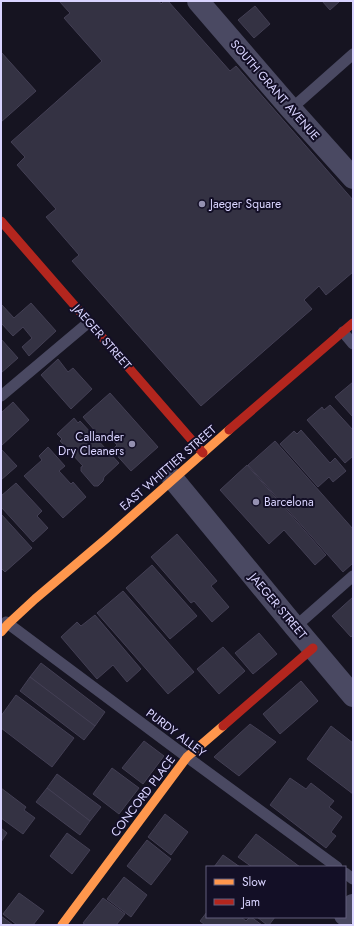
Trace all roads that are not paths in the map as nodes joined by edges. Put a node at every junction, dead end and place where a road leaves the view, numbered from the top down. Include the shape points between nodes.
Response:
1 (198, 1) edge
2 (353, 54) edge
3 (291, 109) junction
4 (353, 178) edge
5 (1, 221) edge
6 (89, 322) junction
7 (353, 323) edge
8 (343, 332) junction
9 (353, 344) edge
10 (1, 396) edge
11 (203, 452) junction
12 (173, 479) junction
13 (353, 576) edge
14 (3, 625) edge
15 (295, 627) junction
16 (313, 648) junction
17 (353, 696) edge
18 (187, 758) junction
19 (336, 866) edge
20 (353, 905) edge
21 (346, 914) edge
22 (62, 925) edge

1 - 3 street, SOUTH GRANT AVENUE
2 - 3 lane
3 - 4 street, SOUTH GRANT AVENUE
5 - 6 street, JAEGER STREET
6 - 10 lane
6 - 11 street, JAEGER STREET
7 - 8 street, EAST WHITTIER STREET
8 - 9 lane
8 - 11 street, EAST WHITTIER STREET
11 - 12 street, EAST WHITTIER STREET
12 - 14 street, EAST WHITTIER STREET
12 - 15 street, JAEGER STREET
13 - 15 lane
14 - 18 lane, PURDY ALLEY
15 - 16 street, JAEGER STREET
16 - 17 street, JAEGER STREET
16 - 18 street, CONCORD PLACE
18 - 19 lane, PURDY ALLEY
18 - 22 street, CONCORD PLACE
20 - 21 street

